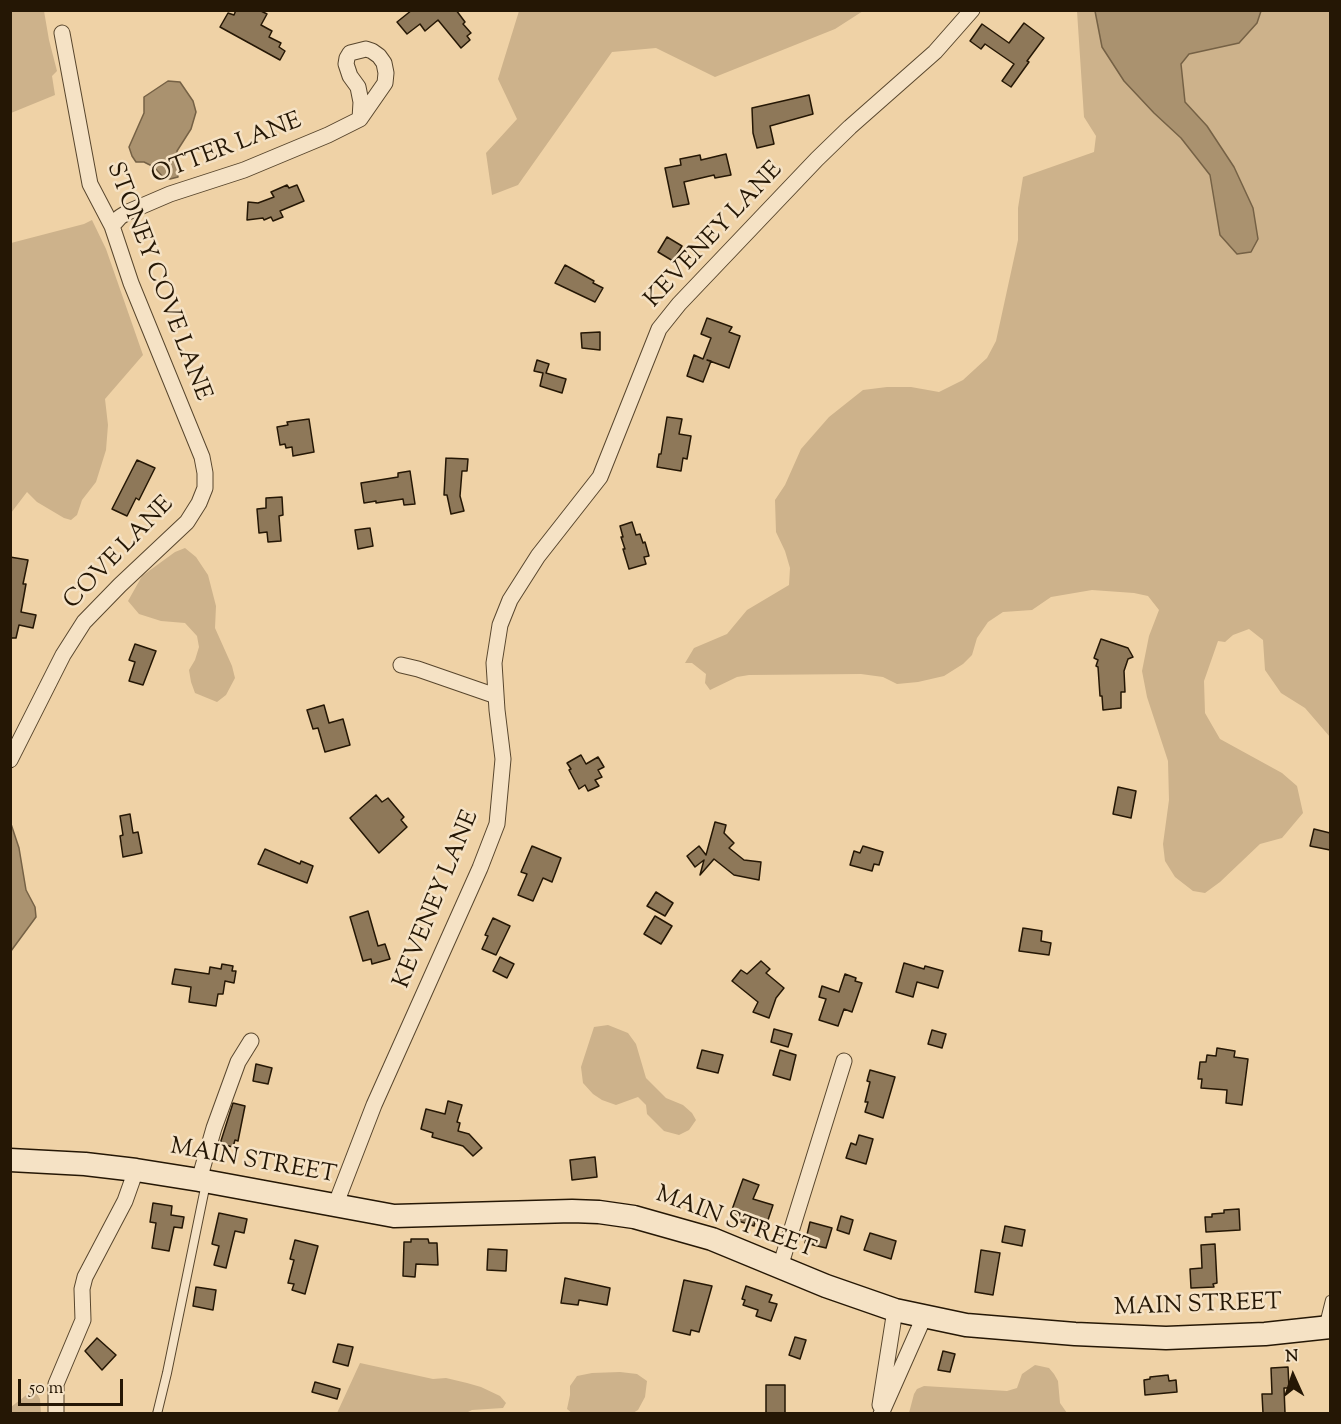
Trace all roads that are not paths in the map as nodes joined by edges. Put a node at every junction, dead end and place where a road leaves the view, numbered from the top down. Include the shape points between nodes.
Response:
1 (972, 10) edge
2 (62, 33) dead end
3 (360, 118) dead end
4 (112, 226) junction
5 (205, 473) joint
6 (401, 665) dead end
7 (496, 696) junction
8 (10, 760) edge
9 (251, 1041) dead end
10 (844, 1061) dead end
11 (10, 1160) edge
12 (136, 1170) junction
13 (203, 1180) junction
14 (334, 1206) junction
15 (780, 1267) junction
16 (1330, 1300) edge
17 (895, 1310) junction
18 (924, 1317) junction
19 (1327, 1328) edge
20 (56, 1413) edge
21 (157, 1413) edge
22 (880, 1413) edge

1 - 7 street, KEVENEY LANE via 935,52 850,127 773,204 659,329 600,477 538,556 510,600 496,641
2 - 4 street, STONEY COVE LANE via 90,184
3 - 4 street, OTTER LANE via 244,170 128,212
4 - 5 street, STONEY COVE LANE
5 - 8 street, COVE LANE via 205,488 186,522 99,605 72,639
6 - 7 street
7 - 14 street, KEVENEY LANE via 503,759 497,824
9 - 13 street via 238,1062 214,1128
10 - 15 street
11 - 12 main road, MAIN STREET
12 - 13 main road, MAIN STREET
12 - 20 street via 125,1201 81,1289 83,1320 56,1384
13 - 14 main road, MAIN STREET
13 - 21 lane
14 - 15 main road, MAIN STREET via 414,1217 599,1212 658,1222
15 - 17 main road, MAIN STREET
16 - 19 lane
17 - 18 main road, MAIN STREET
17 - 22 street
18 - 19 main road, MAIN STREET via 1016,1330 1125,1337 1216,1336
18 - 22 street

